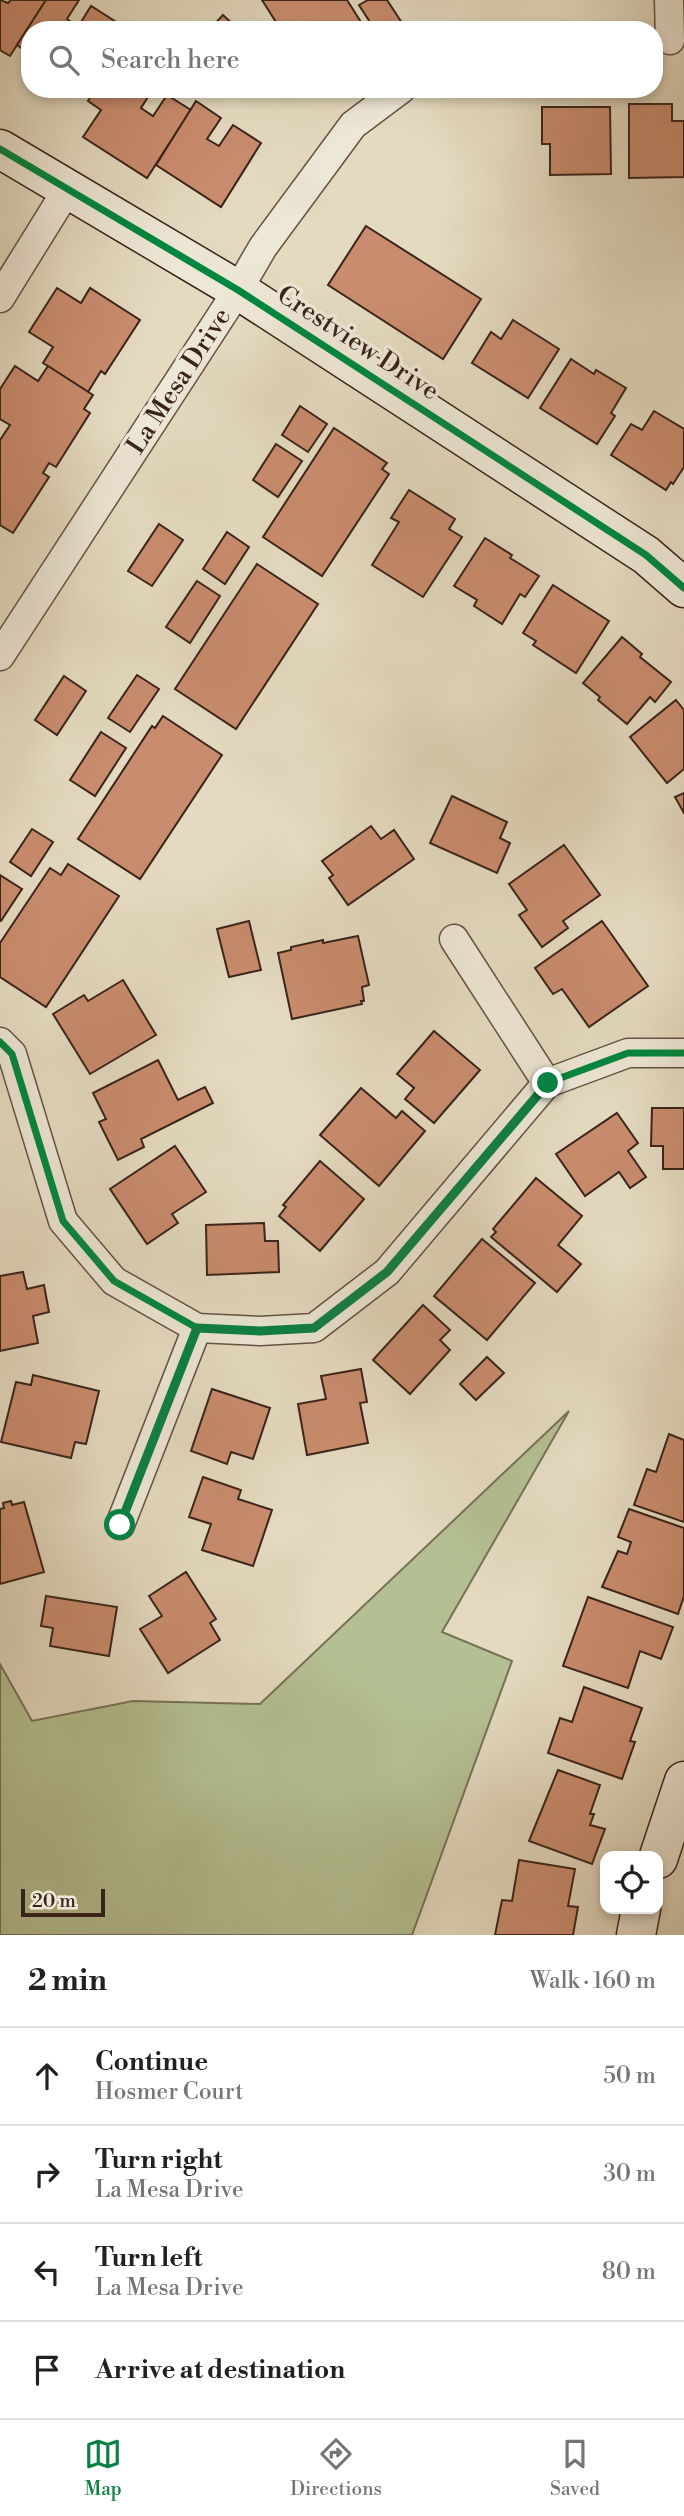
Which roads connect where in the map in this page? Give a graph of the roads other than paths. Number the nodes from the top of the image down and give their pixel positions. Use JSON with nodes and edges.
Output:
{"nodes":[{"id":1,"x":669,"y":0,"type":"edge"},
{"id":2,"x":670,"y":40,"type":"edge"},
{"id":3,"x":389,"y":98,"type":"edge"},
{"id":4,"x":0,"y":149,"type":"edge"},
{"id":5,"x":67,"y":190,"type":"junction"},
{"id":6,"x":238,"y":290,"type":"junction"},
{"id":7,"x":0,"y":298,"type":"edge"},
{"id":8,"x":684,"y":588,"type":"edge"},
{"id":9,"x":0,"y":656,"type":"edge"},
{"id":10,"x":454,"y":939,"type":"dead end"},
{"id":11,"x":0,"y":1042,"type":"edge"},
{"id":12,"x":684,"y":1053,"type":"edge"},
{"id":13,"x":548,"y":1083,"type":"junction"},
{"id":14,"x":197,"y":1328,"type":"junction"},
{"id":15,"x":120,"y":1525,"type":"dead end"},
{"id":16,"x":684,"y":1781,"type":"edge"},
{"id":17,"x":661,"y":1851,"type":"edge"},
{"id":18,"x":640,"y":1914,"type":"edge"},
{"id":19,"x":636,"y":1935,"type":"edge"}],
"edges":[{"from":1,"to":2,"type":"street"},
{"from":3,"to":6,"type":"street","name":"La Mesa Drive"},
{"from":4,"to":5,"type":"main road","name":"Crestview Drive"},
{"from":5,"to":6,"type":"main road","name":"Crestview Drive"},
{"from":5,"to":7,"type":"street"},
{"from":6,"to":8,"type":"main road","name":"Crestview Drive"},
{"from":6,"to":9,"type":"street","name":"La Mesa Drive"},
{"from":10,"to":13,"type":"street"},
{"from":11,"to":14,"type":"street"},
{"from":12,"to":13,"type":"street"},
{"from":13,"to":14,"type":"street"},
{"from":14,"to":15,"type":"street"},
{"from":16,"to":17,"type":"main road"},
{"from":18,"to":19,"type":"main road"}]}
